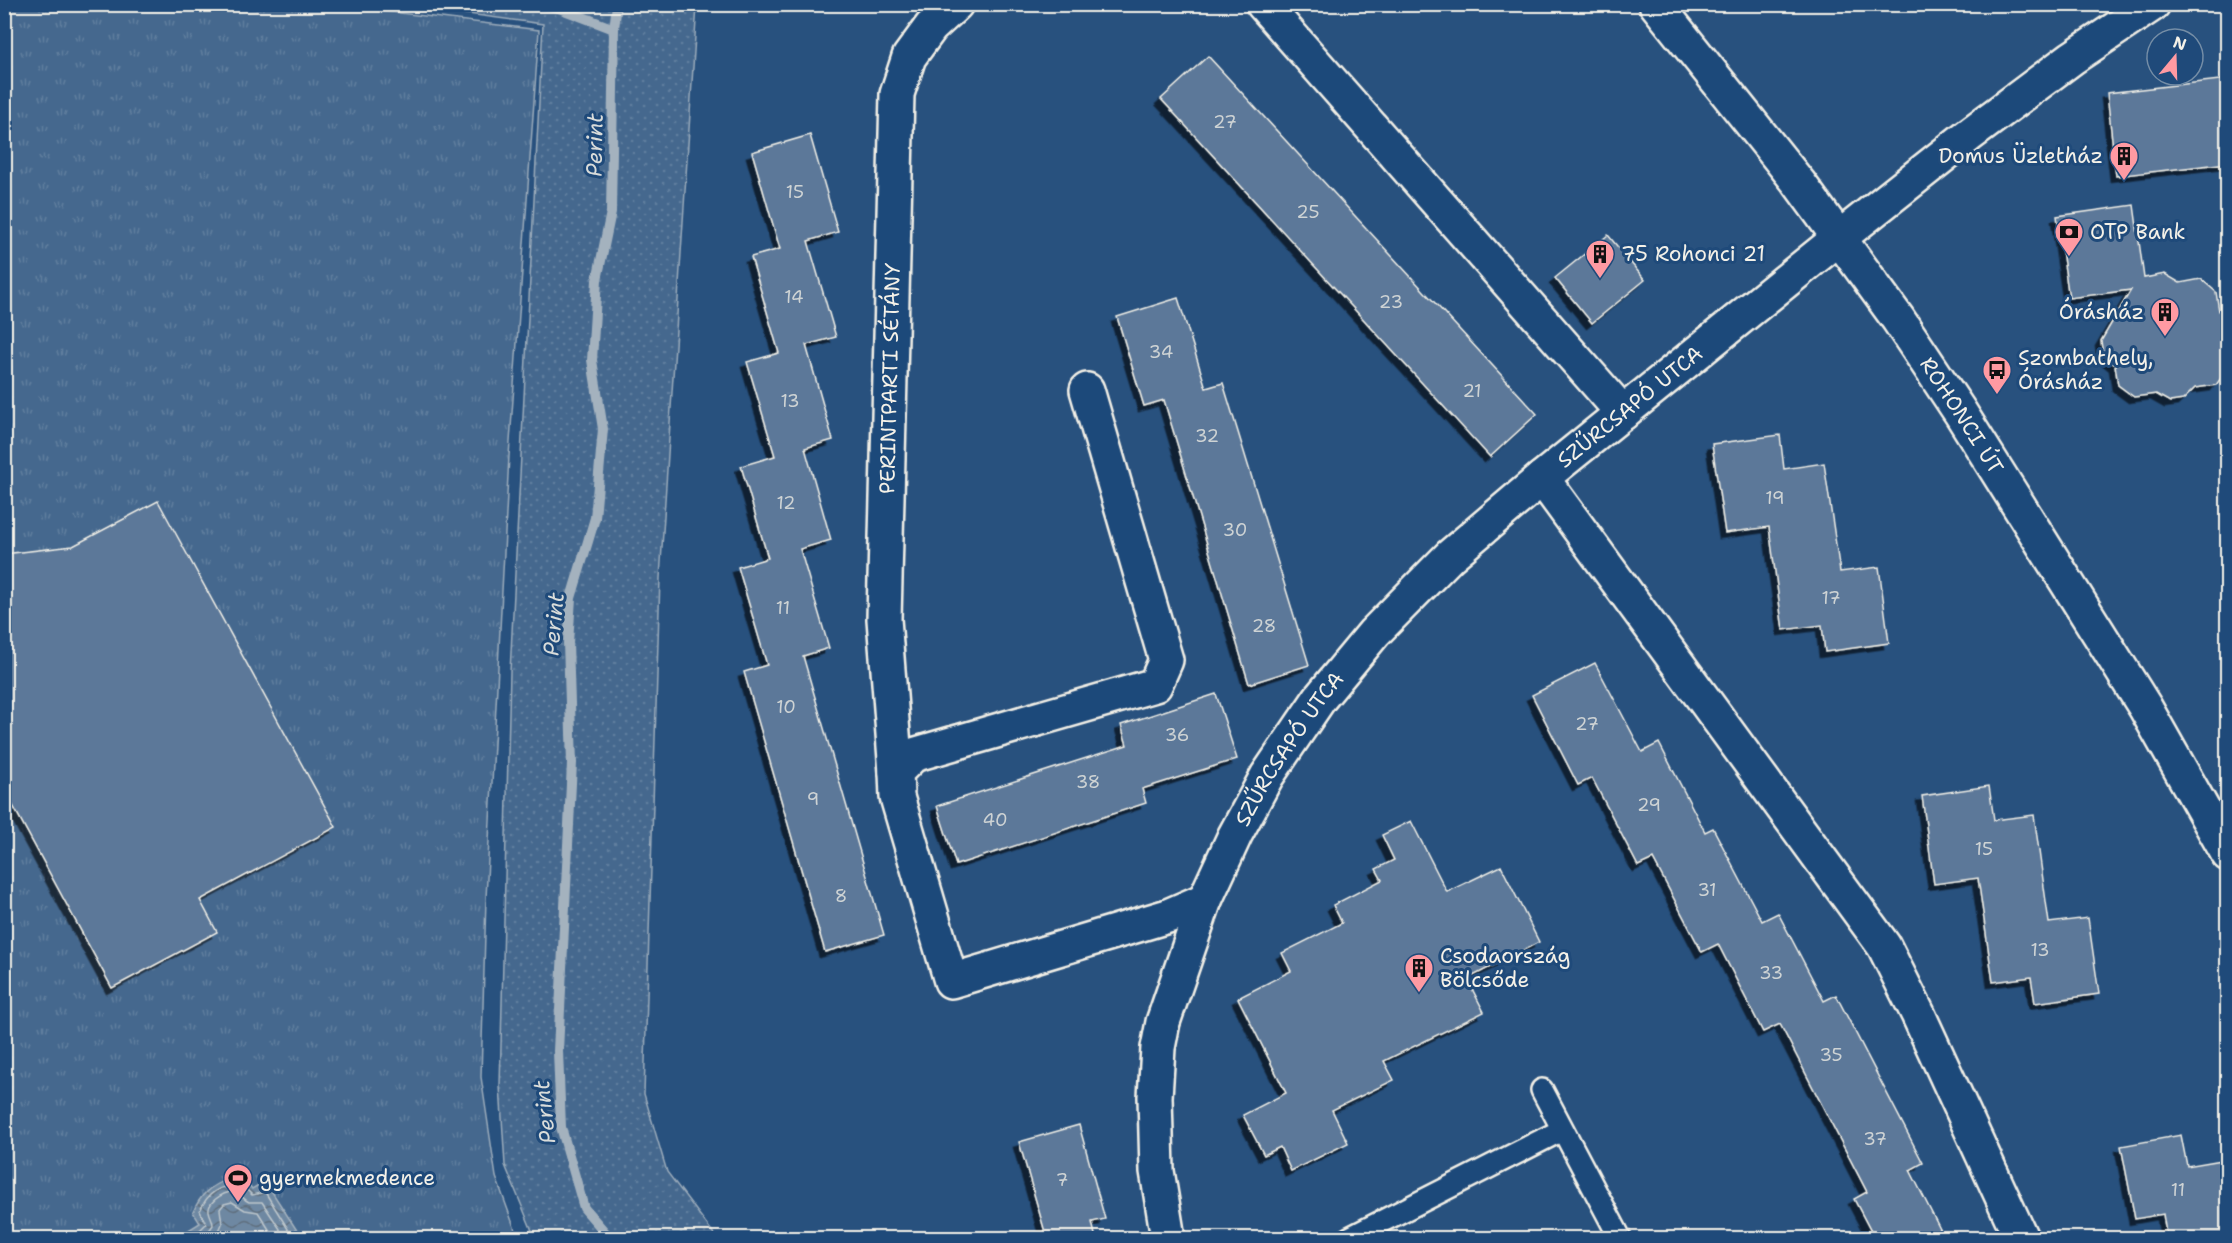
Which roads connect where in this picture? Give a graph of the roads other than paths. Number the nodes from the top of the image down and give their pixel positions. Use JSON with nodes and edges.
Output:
{"nodes":[{"id":1,"x":956,"y":4,"type":"edge"},
{"id":2,"x":1263,"y":4,"type":"edge"},
{"id":3,"x":1656,"y":4,"type":"edge"},
{"id":4,"x":2153,"y":4,"type":"edge"},
{"id":5,"x":1839,"y":238,"type":"junction"},
{"id":6,"x":1087,"y":390,"type":"dead end"},
{"id":7,"x":1623,"y":413,"type":"junction"},
{"id":8,"x":1542,"y":478,"type":"junction"},
{"id":9,"x":896,"y":772,"type":"junction"},
{"id":10,"x":2228,"y":854,"type":"edge"},
{"id":11,"x":1205,"y":900,"type":"junction"},
{"id":12,"x":1542,"y":1090,"type":"dead end"},
{"id":13,"x":1562,"y":1130,"type":"junction"},
{"id":14,"x":1168,"y":1239,"type":"edge"},
{"id":15,"x":1349,"y":1239,"type":"edge"},
{"id":16,"x":1620,"y":1239,"type":"edge"},
{"id":17,"x":2021,"y":1239,"type":"edge"}],
"edges":[{"from":1,"to":9,"type":"street","name":"PERINTPARTI SÉTÁNY"},
{"from":2,"to":7,"type":"street"},
{"from":3,"to":5,"type":"street","name":"ROHONCI ÚT"},
{"from":4,"to":5,"type":"street","name":"SZŰRCSAPÓ UTCA"},
{"from":5,"to":7,"type":"street","name":"SZŰRCSAPÓ UTCA"},
{"from":5,"to":10,"type":"street","name":"ROHONCI ÚT"},
{"from":6,"to":9,"type":"street"},
{"from":7,"to":8,"type":"street","name":"SZŰRCSAPÓ UTCA"},
{"from":8,"to":11,"type":"street","name":"SZŰRCSAPÓ UTCA"},
{"from":8,"to":17,"type":"street"},
{"from":9,"to":11,"type":"street"},
{"from":11,"to":14,"type":"street","name":"SZŰRCSAPÓ UTCA"},
{"from":12,"to":13,"type":"lane"},
{"from":13,"to":15,"type":"lane"},
{"from":13,"to":16,"type":"lane"}]}
